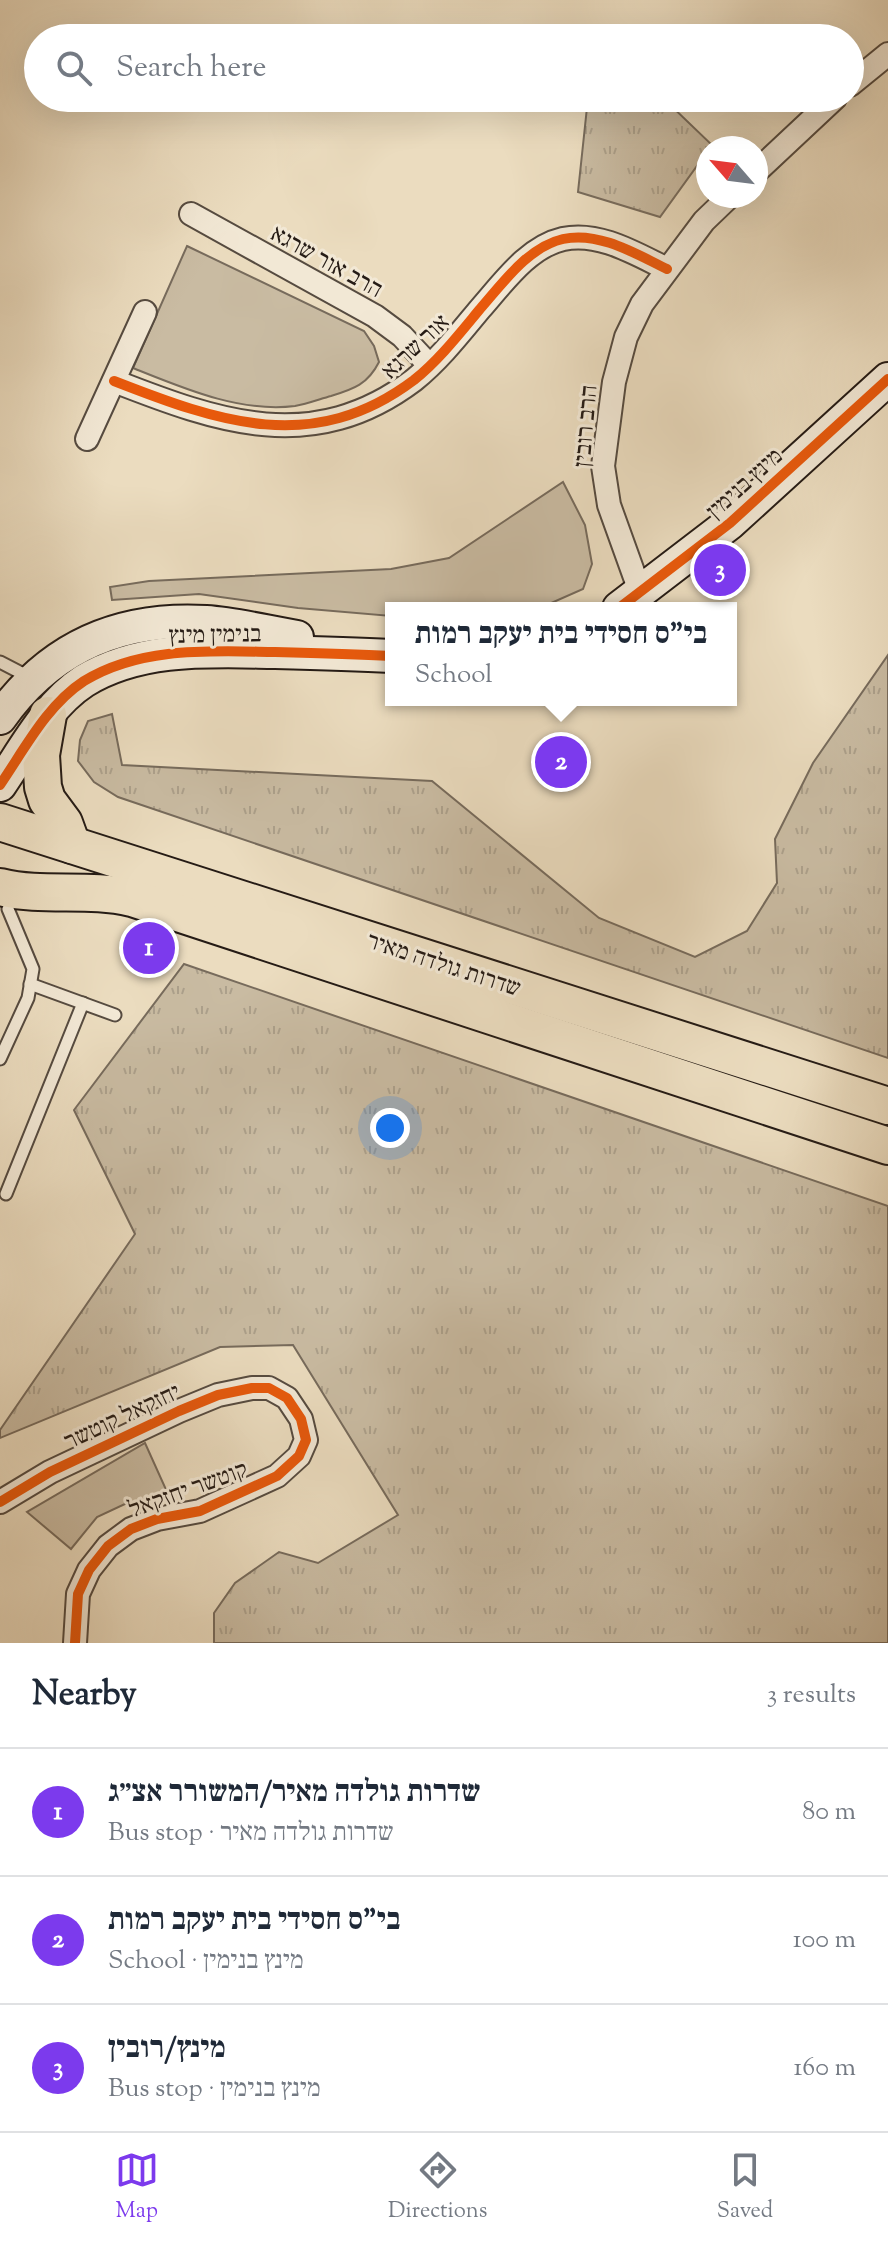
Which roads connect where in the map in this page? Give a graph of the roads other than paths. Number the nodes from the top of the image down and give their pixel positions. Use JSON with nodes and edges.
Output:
{"nodes":[{"id":1,"x":888,"y":54,"type":"edge"},
{"id":2,"x":864,"y":74,"type":"edge"},
{"id":3,"x":820,"y":112,"type":"edge"},
{"id":4,"x":768,"y":161,"type":"edge"},
{"id":5,"x":718,"y":208,"type":"edge"},
{"id":6,"x":191,"y":214,"type":"dead end"},
{"id":7,"x":667,"y":269,"type":"junction"},
{"id":8,"x":145,"y":312,"type":"dead end"},
{"id":9,"x":429,"y":365,"type":"junction"},
{"id":10,"x":888,"y":379,"type":"edge"},
{"id":11,"x":114,"y":381,"type":"junction"},
{"id":12,"x":87,"y":439,"type":"dead end"},
{"id":13,"x":630,"y":601,"type":"edge"},
{"id":14,"x":385,"y":653,"type":"edge"},
{"id":15,"x":385,"y":654,"type":"edge"},
{"id":16,"x":0,"y":662,"type":"edge"},
{"id":17,"x":33,"y":680,"type":"junction"},
{"id":18,"x":48,"y":715,"type":"junction"},
{"id":19,"x":0,"y":718,"type":"edge"},
{"id":20,"x":0,"y":785,"type":"edge"},
{"id":21,"x":0,"y":822,"type":"edge"},
{"id":22,"x":72,"y":845,"type":"junction"},
{"id":23,"x":3,"y":902,"type":"edge"},
{"id":24,"x":30,"y":984,"type":"junction"},
{"id":25,"x":83,"y":1003,"type":"junction"},
{"id":26,"x":115,"y":1015,"type":"dead end"},
{"id":27,"x":0,"y":1059,"type":"edge"},
{"id":28,"x":830,"y":1087,"type":"junction"},
{"id":29,"x":888,"y":1088,"type":"edge"},
{"id":30,"x":888,"y":1106,"type":"edge"},
{"id":31,"x":888,"y":1146,"type":"edge"},
{"id":32,"x":6,"y":1194,"type":"dead end"},
{"id":33,"x":269,"y":1388,"type":"joint"},
{"id":34,"x":0,"y":1502,"type":"edge"},
{"id":35,"x":75,"y":1643,"type":"edge"}],
"edges":[{"from":1,"to":2,"type":"street"},
{"from":3,"to":4,"type":"street"},
{"from":5,"to":7,"type":"street","name":"הרב רובין"},
{"from":6,"to":9,"type":"street","name":"הרב אור שרגא"},
{"from":7,"to":9,"type":"street","name":"אור שרגא"},
{"from":7,"to":13,"type":"street","name":"הרב רובין"},
{"from":8,"to":11,"type":"street"},
{"from":9,"to":11,"type":"street","name":"אור שרגא"},
{"from":10,"to":13,"type":"street","name":"מינץ בנימין"},
{"from":11,"to":12,"type":"street"},
{"from":14,"to":17,"type":"street","name":"בנימין מינץ"},
{"from":15,"to":18,"type":"street","name":"בנימין מינץ"},
{"from":16,"to":17,"type":"lane"},
{"from":17,"to":19,"type":"street","name":"בנימין מינץ"},
{"from":18,"to":20,"type":"street","name":"בנימין מינץ"},
{"from":18,"to":22,"type":"main road"},
{"from":21,"to":22,"type":"main road","name":"שדרות גולדה מאיר"},
{"from":22,"to":28,"type":"main road","name":"שדרות גולדה מאיר"},
{"from":23,"to":24,"type":"lane"},
{"from":23,"to":31,"type":"main road","name":"שדרות גולדה מאיר"},
{"from":24,"to":25,"type":"lane"},
{"from":24,"to":27,"type":"lane"},
{"from":25,"to":26,"type":"lane"},
{"from":25,"to":32,"type":"lane"},
{"from":28,"to":29,"type":"main road"},
{"from":28,"to":30,"type":"main road","name":"שדרות גולדה מאיר"},
{"from":33,"to":34,"type":"street","name":"יחזקאל קוטשר"},
{"from":33,"to":35,"type":"street","name":"קוטשר יחזקאל"}]}
